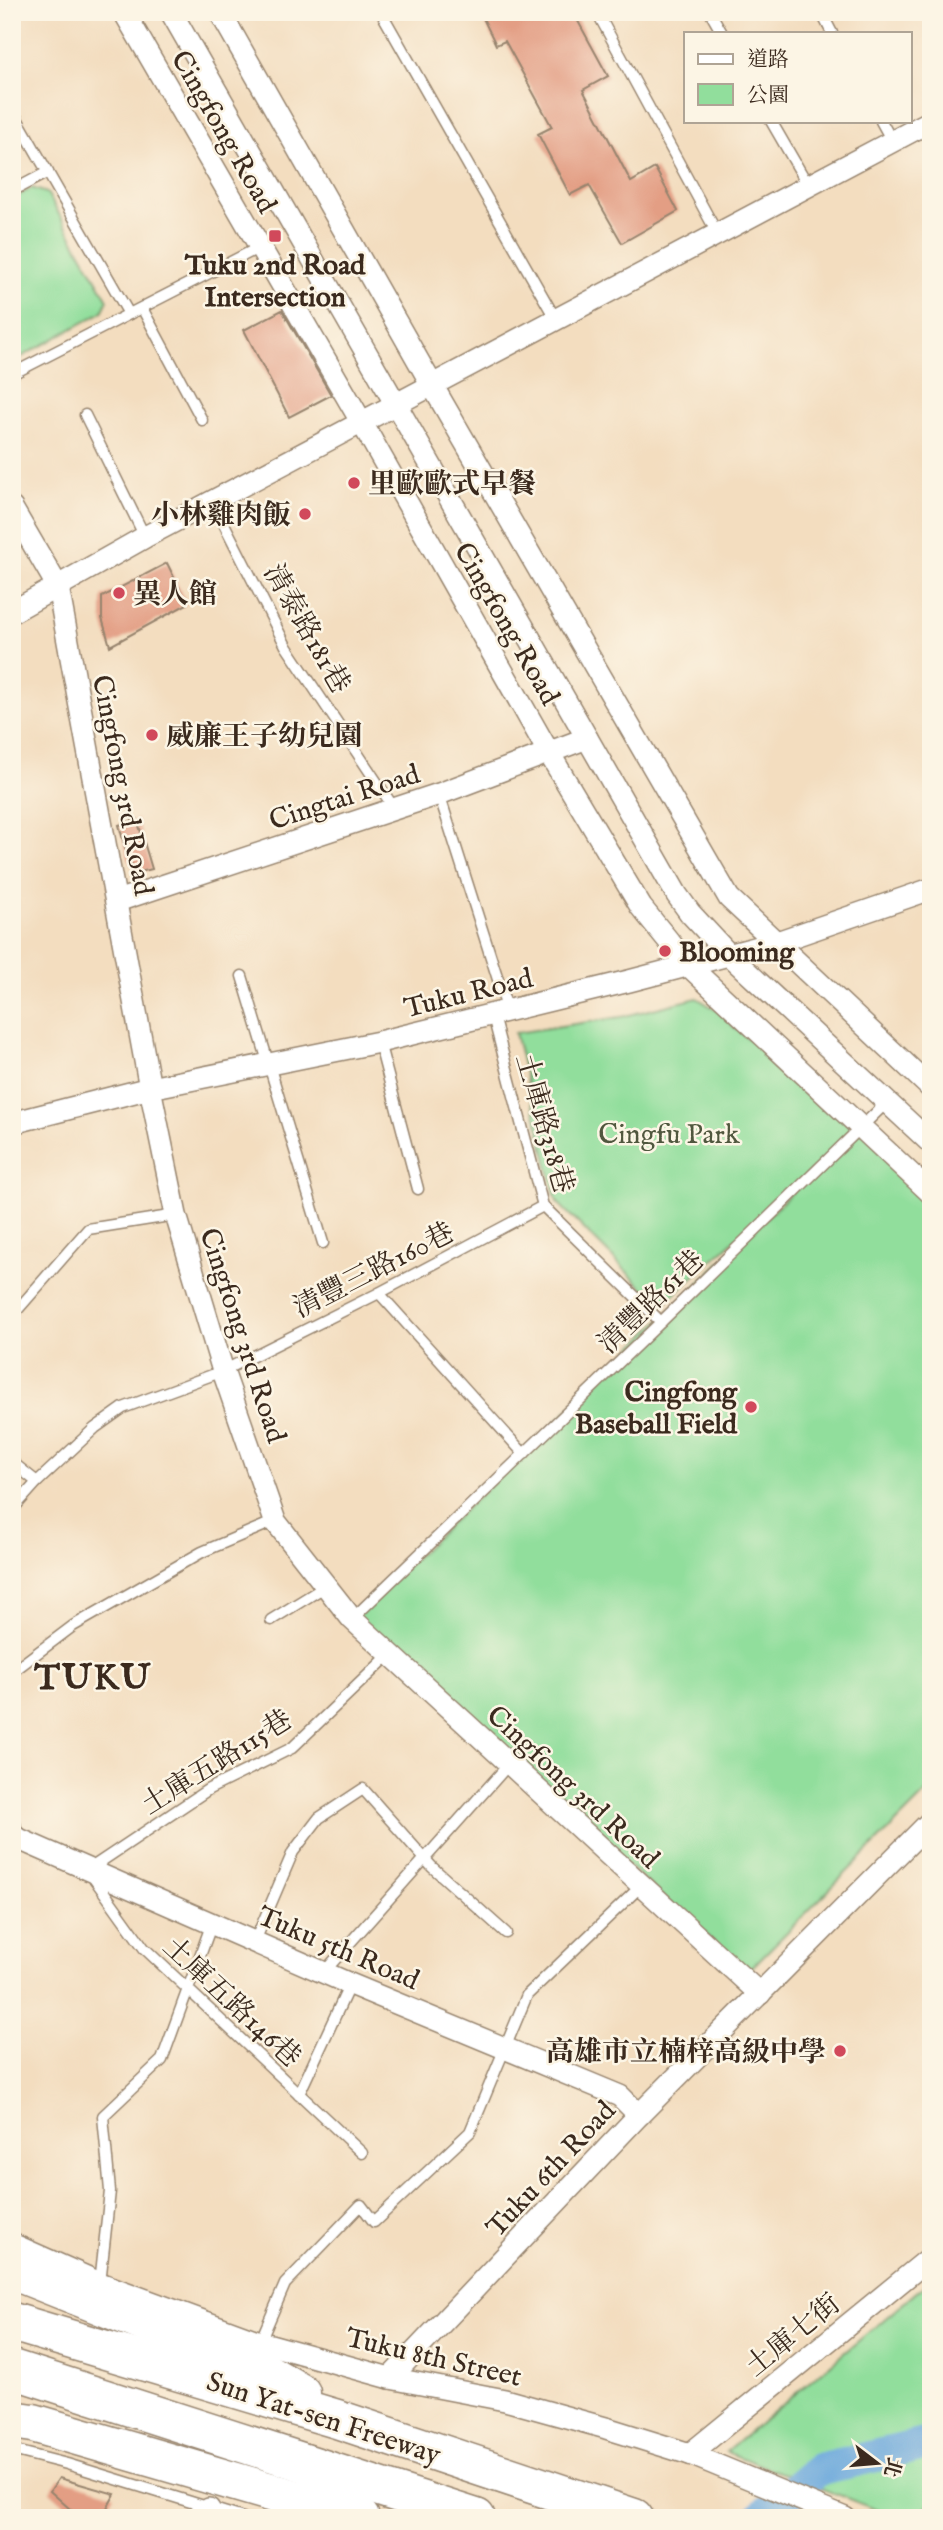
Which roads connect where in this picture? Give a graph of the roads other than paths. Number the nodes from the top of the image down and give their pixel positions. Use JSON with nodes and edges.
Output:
{"nodes":[{"id":1,"x":124,"y":12,"type":"edge"},
{"id":2,"x":171,"y":12,"type":"edge"},
{"id":3,"x":220,"y":12,"type":"edge"},
{"id":4,"x":381,"y":12,"type":"edge"},
{"id":5,"x":597,"y":12,"type":"edge"},
{"id":6,"x":710,"y":12,"type":"edge"},
{"id":7,"x":821,"y":12,"type":"edge"},
{"id":8,"x":721,"y":32,"type":"edge"},
{"id":9,"x":831,"y":32,"type":"edge"},
{"id":10,"x":12,"y":110,"type":"edge"},
{"id":11,"x":931,"y":121,"type":"edge"},
{"id":12,"x":772,"y":122,"type":"edge"},
{"id":13,"x":882,"y":122,"type":"edge"},
{"id":14,"x":892,"y":141,"type":"junction"},
{"id":15,"x":48,"y":172,"type":"junction"},
{"id":16,"x":808,"y":186,"type":"junction"},
{"id":17,"x":12,"y":191,"type":"edge"},
{"id":18,"x":717,"y":233,"type":"junction"},
{"id":19,"x":260,"y":247,"type":"junction"},
{"id":20,"x":142,"y":308,"type":"junction"},
{"id":21,"x":129,"y":314,"type":"junction"},
{"id":22,"x":555,"y":318,"type":"junction"},
{"id":23,"x":12,"y":374,"type":"edge"},
{"id":24,"x":432,"y":385,"type":"junction"},
{"id":25,"x":396,"y":404,"type":"junction"},
{"id":26,"x":85,"y":415,"type":"dead end"},
{"id":27,"x":202,"y":420,"type":"dead end"},
{"id":28,"x":362,"y":423,"type":"junction"},
{"id":29,"x":213,"y":502,"type":"junction"},
{"id":30,"x":12,"y":508,"type":"edge"},
{"id":31,"x":145,"y":537,"type":"junction"},
{"id":32,"x":58,"y":587,"type":"junction"},
{"id":33,"x":12,"y":612,"type":"edge"},
{"id":34,"x":587,"y":738,"type":"junction"},
{"id":35,"x":549,"y":753,"type":"junction"},
{"id":36,"x":439,"y":794,"type":"junction"},
{"id":37,"x":394,"y":808,"type":"junction"},
{"id":38,"x":931,"y":889,"type":"edge"},
{"id":39,"x":117,"y":901,"type":"junction"},
{"id":40,"x":774,"y":943,"type":"junction"},
{"id":41,"x":729,"y":955,"type":"junction"},
{"id":42,"x":689,"y":966,"type":"junction"},
{"id":43,"x":242,"y":976,"type":"dead end"},
{"id":44,"x":501,"y":1014,"type":"junction"},
{"id":45,"x":379,"y":1042,"type":"junction"},
{"id":46,"x":268,"y":1065,"type":"junction"},
{"id":47,"x":150,"y":1088,"type":"junction"},
{"id":48,"x":931,"y":1088,"type":"edge"},
{"id":49,"x":887,"y":1102,"type":"junction"},
{"id":50,"x":12,"y":1123,"type":"edge"},
{"id":51,"x":861,"y":1127,"type":"junction"},
{"id":52,"x":931,"y":1143,"type":"edge"},
{"id":53,"x":418,"y":1189,"type":"dead end"},
{"id":54,"x":931,"y":1193,"type":"edge"},
{"id":55,"x":542,"y":1206,"type":"junction"},
{"id":56,"x":176,"y":1215,"type":"junction"},
{"id":57,"x":323,"y":1243,"type":"dead end"},
{"id":58,"x":379,"y":1293,"type":"junction"},
{"id":59,"x":12,"y":1316,"type":"edge"},
{"id":60,"x":661,"y":1322,"type":"junction"},
{"id":61,"x":223,"y":1371,"type":"junction"},
{"id":62,"x":524,"y":1454,"type":"junction"},
{"id":63,"x":12,"y":1462,"type":"edge"},
{"id":64,"x":37,"y":1482,"type":"junction"},
{"id":65,"x":12,"y":1510,"type":"edge"},
{"id":66,"x":275,"y":1521,"type":"junction"},
{"id":67,"x":326,"y":1586,"type":"junction"},
{"id":68,"x":352,"y":1619,"type":"junction"},
{"id":69,"x":271,"y":1620,"type":"dead end"},
{"id":70,"x":390,"y":1654,"type":"junction"},
{"id":71,"x":12,"y":1672,"type":"edge"},
{"id":72,"x":509,"y":1764,"type":"junction"},
{"id":73,"x":12,"y":1813,"type":"edge"},
{"id":74,"x":931,"y":1821,"type":"edge"},
{"id":75,"x":15,"y":1842,"type":"edge"},
{"id":76,"x":424,"y":1858,"type":"junction"},
{"id":77,"x":88,"y":1870,"type":"junction"},
{"id":78,"x":641,"y":1886,"type":"junction"},
{"id":79,"x":212,"y":1923,"type":"junction"},
{"id":80,"x":506,"y":1933,"type":"dead end"},
{"id":81,"x":255,"y":1941,"type":"junction"},
{"id":82,"x":324,"y":1972,"type":"junction"},
{"id":83,"x":350,"y":1984,"type":"junction"},
{"id":84,"x":188,"y":1988,"type":"junction"},
{"id":85,"x":760,"y":1994,"type":"junction"},
{"id":86,"x":505,"y":2049,"type":"junction"},
{"id":87,"x":299,"y":2094,"type":"junction"},
{"id":88,"x":639,"y":2115,"type":"junction"},
{"id":89,"x":362,"y":2153,"type":"dead end"},
{"id":90,"x":12,"y":2244,"type":"edge"},
{"id":91,"x":931,"y":2257,"type":"edge"},
{"id":92,"x":12,"y":2270,"type":"edge"},
{"id":93,"x":100,"y":2283,"type":"junction"},
{"id":94,"x":12,"y":2322,"type":"edge"},
{"id":95,"x":260,"y":2342,"type":"junction"},
{"id":96,"x":12,"y":2369,"type":"edge"},
{"id":97,"x":390,"y":2378,"type":"junction"},
{"id":98,"x":337,"y":2419,"type":"junction"},
{"id":99,"x":17,"y":2427,"type":"edge"},
{"id":100,"x":690,"y":2454,"type":"junction"},
{"id":101,"x":208,"y":2513,"type":"edge"},
{"id":102,"x":845,"y":2517,"type":"edge"},
{"id":103,"x":243,"y":2518,"type":"edge"},
{"id":104,"x":360,"y":2518,"type":"edge"},
{"id":105,"x":476,"y":2518,"type":"edge"},
{"id":106,"x":634,"y":2518,"type":"edge"}],
"edges":[{"from":1,"to":19,"type":"street","name":"Cingfong Road"},
{"from":2,"to":25,"type":"street","name":"Cingfong Road"},
{"from":3,"to":24,"type":"street","name":"Cingfong Road"},
{"from":4,"to":22,"type":"lane"},
{"from":5,"to":18,"type":"lane"},
{"from":6,"to":8,"type":"lane"},
{"from":7,"to":9,"type":"lane"},
{"from":10,"to":15,"type":"lane"},
{"from":11,"to":14,"type":"street"},
{"from":12,"to":16,"type":"lane"},
{"from":13,"to":14,"type":"lane"},
{"from":14,"to":16,"type":"street"},
{"from":15,"to":17,"type":"lane"},
{"from":15,"to":21,"type":"lane"},
{"from":16,"to":18,"type":"street"},
{"from":18,"to":22,"type":"street"},
{"from":19,"to":20,"type":"lane"},
{"from":19,"to":28,"type":"street","name":"Cingfong Road"},
{"from":20,"to":21,"type":"lane"},
{"from":20,"to":27,"type":"lane"},
{"from":21,"to":23,"type":"lane"},
{"from":22,"to":24,"type":"street"},
{"from":24,"to":25,"type":"street"},
{"from":24,"to":40,"type":"street","name":"Cingfong Road"},
{"from":25,"to":28,"type":"street"},
{"from":25,"to":34,"type":"street","name":"Cingfong Road"},
{"from":26,"to":31,"type":"lane"},
{"from":28,"to":29,"type":"street"},
{"from":28,"to":35,"type":"street","name":"Cingfong Road"},
{"from":29,"to":31,"type":"street"},
{"from":29,"to":37,"type":"lane","name":"清泰路181巷"},
{"from":30,"to":32,"type":"street","name":"Cingfong 3rd Road"},
{"from":31,"to":32,"type":"street"},
{"from":32,"to":33,"type":"street"},
{"from":32,"to":39,"type":"street","name":"Cingfong 3rd Road"},
{"from":34,"to":35,"type":"street","name":"Cingtai Road"},
{"from":34,"to":41,"type":"street","name":"Cingfong Road"},
{"from":35,"to":36,"type":"street","name":"Cingtai Road"},
{"from":35,"to":42,"type":"street","name":"Cingfong Road"},
{"from":36,"to":37,"type":"street","name":"Cingtai Road"},
{"from":36,"to":44,"type":"lane","name":"土庫路318巷"},
{"from":37,"to":39,"type":"street","name":"Cingtai Road"},
{"from":38,"to":40,"type":"street","name":"Tuku Road"},
{"from":39,"to":47,"type":"street","name":"Cingfong 3rd Road"},
{"from":40,"to":41,"type":"street","name":"Tuku Road"},
{"from":40,"to":48,"type":"street","name":"Cingfong Road"},
{"from":41,"to":42,"type":"street","name":"Tuku Road"},
{"from":41,"to":49,"type":"street","name":"Cingfong Road"},
{"from":42,"to":44,"type":"street","name":"Tuku Road"},
{"from":42,"to":51,"type":"street","name":"Cingfong Road"},
{"from":43,"to":46,"type":"lane"},
{"from":44,"to":45,"type":"street","name":"Tuku Road"},
{"from":44,"to":55,"type":"lane","name":"土庫路318巷"},
{"from":45,"to":46,"type":"street","name":"Tuku Road"},
{"from":45,"to":53,"type":"lane"},
{"from":46,"to":47,"type":"street","name":"Tuku Road"},
{"from":46,"to":57,"type":"lane"},
{"from":47,"to":50,"type":"street","name":"Tuku Road"},
{"from":47,"to":56,"type":"street","name":"Cingfong 3rd Road"},
{"from":49,"to":51,"type":"lane","name":"清豐路61巷"},
{"from":49,"to":52,"type":"street","name":"Cingfong Road"},
{"from":51,"to":54,"type":"street","name":"Cingfong Road"},
{"from":51,"to":60,"type":"lane","name":"清豐路61巷"},
{"from":55,"to":58,"type":"lane","name":"清豐三路160巷"},
{"from":55,"to":60,"type":"lane","name":"土庫路318巷"},
{"from":56,"to":59,"type":"lane"},
{"from":56,"to":61,"type":"street","name":"Cingfong 3rd Road"},
{"from":58,"to":61,"type":"lane","name":"清豐三路160巷"},
{"from":58,"to":62,"type":"lane"},
{"from":60,"to":62,"type":"lane","name":"清豐路61巷"},
{"from":61,"to":64,"type":"lane","name":"清豐三路160巷"},
{"from":61,"to":66,"type":"street","name":"Cingfong 3rd Road"},
{"from":62,"to":68,"type":"lane","name":"清豐路61巷"},
{"from":63,"to":64,"type":"lane"},
{"from":64,"to":65,"type":"lane","name":"清豐三路160巷"},
{"from":66,"to":67,"type":"street","name":"Cingfong 3rd Road"},
{"from":66,"to":71,"type":"lane"},
{"from":67,"to":68,"type":"street","name":"Cingfong 3rd Road"},
{"from":67,"to":69,"type":"lane"},
{"from":68,"to":70,"type":"street","name":"Cingfong 3rd Road"},
{"from":70,"to":72,"type":"street","name":"Cingfong 3rd Road"},
{"from":70,"to":77,"type":"lane","name":"土庫五路115巷"},
{"from":72,"to":76,"type":"lane"},
{"from":72,"to":78,"type":"street","name":"Cingfong 3rd Road"},
{"from":73,"to":75,"type":"lane"},
{"from":74,"to":85,"type":"street","name":"Tuku 6th Road"},
{"from":75,"to":77,"type":"street","name":"Tuku 5th Road"},
{"from":76,"to":80,"type":"lane"},
{"from":76,"to":81,"type":"lane"},
{"from":76,"to":82,"type":"lane"},
{"from":77,"to":79,"type":"street","name":"Tuku 5th Road"},
{"from":77,"to":84,"type":"lane","name":"土庫五路146巷"},
{"from":78,"to":85,"type":"street","name":"Cingfong 3rd Road"},
{"from":78,"to":86,"type":"lane"},
{"from":79,"to":81,"type":"street","name":"Tuku 5th Road"},
{"from":79,"to":84,"type":"lane"},
{"from":81,"to":82,"type":"street","name":"Tuku 5th Road"},
{"from":82,"to":83,"type":"street","name":"Tuku 5th Road"},
{"from":83,"to":86,"type":"street","name":"Tuku 5th Road"},
{"from":83,"to":87,"type":"lane"},
{"from":84,"to":87,"type":"lane","name":"土庫五路146巷"},
{"from":84,"to":93,"type":"lane"},
{"from":85,"to":88,"type":"street","name":"Tuku 6th Road"},
{"from":86,"to":88,"type":"street","name":"Tuku 5th Road"},
{"from":86,"to":95,"type":"lane"},
{"from":87,"to":89,"type":"lane","name":"土庫五路146巷"},
{"from":88,"to":97,"type":"street","name":"Tuku 6th Road"},
{"from":90,"to":93,"type":"street","name":"Tuku 8th Street"},
{"from":91,"to":100,"type":"street","name":"土庫七街"},
{"from":92,"to":98,"type":"highway"},
{"from":93,"to":95,"type":"street","name":"Tuku 8th Street"},
{"from":94,"to":98,"type":"highway","name":"Sun Yat-sen Freeway"},
{"from":95,"to":97,"type":"street","name":"Tuku 8th Street"},
{"from":96,"to":105,"type":"highway","name":"Sun Yat-sen Freeway"},
{"from":97,"to":100,"type":"street","name":"Tuku 8th Street"},
{"from":98,"to":106,"type":"highway","name":"Sun Yat-sen Freeway"},
{"from":99,"to":101,"type":"lane"},
{"from":99,"to":104,"type":"highway"},
{"from":100,"to":102,"type":"street","name":"Tuku 8th Street"},
{"from":101,"to":103,"type":"lane"}]}
